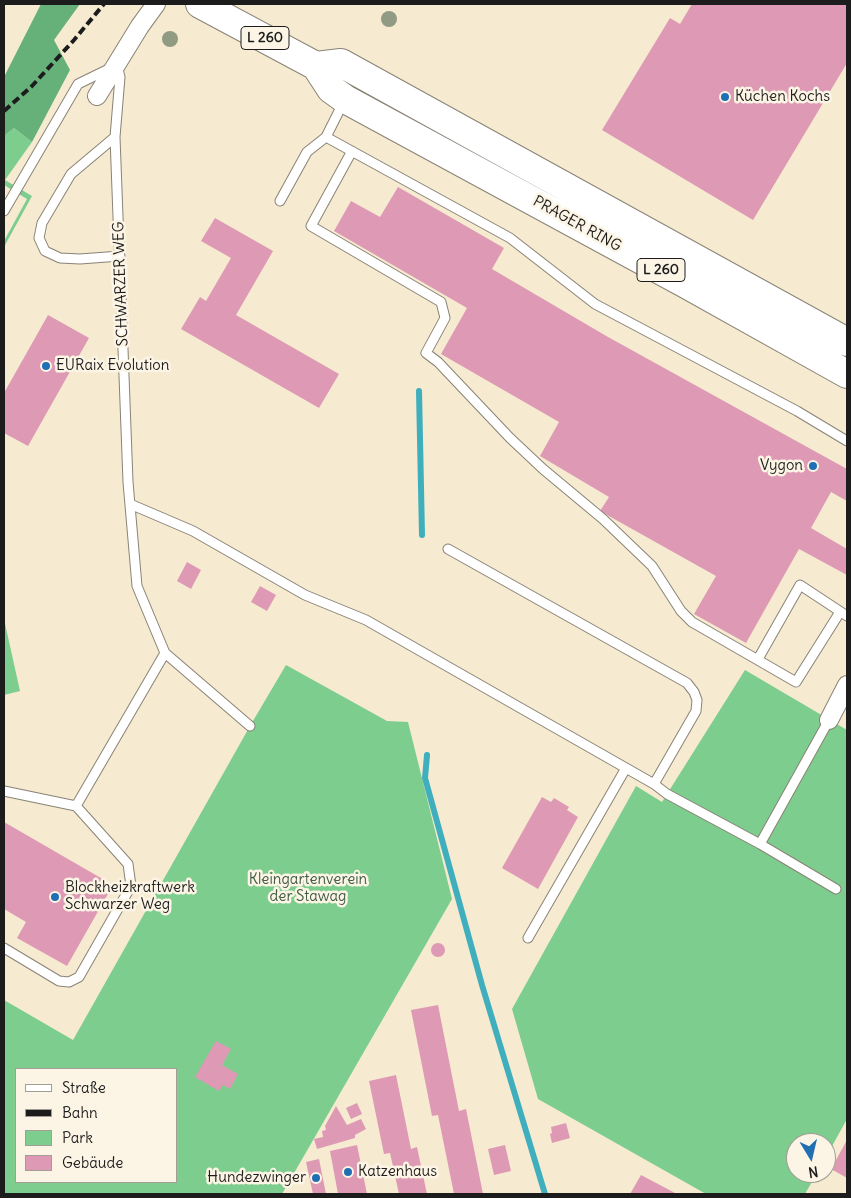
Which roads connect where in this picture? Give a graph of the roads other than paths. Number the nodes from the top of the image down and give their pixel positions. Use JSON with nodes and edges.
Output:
{"nodes":[{"id":1,"x":156,"y":4,"type":"edge"},
{"id":2,"x":200,"y":4,"type":"edge"},
{"id":3,"x":117,"y":65,"type":"junction"},
{"id":4,"x":316,"y":66,"type":"junction"},
{"id":5,"x":97,"y":96,"type":"dead end"},
{"id":6,"x":345,"y":99,"type":"junction"},
{"id":7,"x":115,"y":137,"type":"junction"},
{"id":8,"x":326,"y":137,"type":"junction"},
{"id":9,"x":352,"y":151,"type":"junction"},
{"id":10,"x":280,"y":201,"type":"dead end"},
{"id":11,"x":4,"y":211,"type":"edge"},
{"id":12,"x":120,"y":256,"type":"junction"},
{"id":13,"x":847,"y":342,"type":"edge"},
{"id":14,"x":847,"y":374,"type":"edge"},
{"id":15,"x":847,"y":441,"type":"edge"},
{"id":16,"x":130,"y":504,"type":"junction"},
{"id":17,"x":448,"y":549,"type":"dead end"},
{"id":18,"x":843,"y":614,"type":"edge"},
{"id":19,"x":165,"y":653,"type":"junction"},
{"id":20,"x":758,"y":659,"type":"junction"},
{"id":21,"x":847,"y":685,"type":"edge"},
{"id":22,"x":829,"y":720,"type":"joint"},
{"id":23,"x":250,"y":726,"type":"dead end"},
{"id":24,"x":626,"y":768,"type":"junction"},
{"id":25,"x":654,"y":784,"type":"junction"},
{"id":26,"x":4,"y":791,"type":"edge"},
{"id":27,"x":76,"y":806,"type":"junction"},
{"id":28,"x":760,"y":844,"type":"junction"},
{"id":29,"x":836,"y":889,"type":"dead end"},
{"id":30,"x":528,"y":938,"type":"dead end"},
{"id":31,"x":4,"y":948,"type":"edge"}],
"edges":[{"from":1,"to":3,"type":"street"},
{"from":2,"to":4,"type":"main road","name":"PRAGER RING","number":"L 260"},
{"from":3,"to":5,"type":"street"},
{"from":3,"to":7,"type":"lane","name":"SCHWARZER WEG"},
{"from":3,"to":11,"type":"lane"},
{"from":4,"to":6,"type":"main road","name":"PRAGER RING","number":"L 260"},
{"from":4,"to":13,"type":"main road","name":"PRAGER RING","number":"L 260"},
{"from":6,"to":8,"type":"lane"},
{"from":6,"to":14,"type":"main road","name":"PRAGER RING","number":"L 260"},
{"from":7,"to":12,"type":"lane","name":"SCHWARZER WEG"},
{"from":7,"to":12,"type":"lane"},
{"from":8,"to":9,"type":"lane"},
{"from":8,"to":10,"type":"lane"},
{"from":9,"to":15,"type":"lane"},
{"from":9,"to":20,"type":"lane"},
{"from":12,"to":16,"type":"lane","name":"SCHWARZER WEG"},
{"from":16,"to":19,"type":"lane","name":"SCHWARZER WEG"},
{"from":16,"to":24,"type":"lane"},
{"from":17,"to":25,"type":"lane"},
{"from":18,"to":20,"type":"lane"},
{"from":18,"to":20,"type":"lane"},
{"from":19,"to":23,"type":"lane","name":"SCHWARZER WEG"},
{"from":19,"to":27,"type":"lane"},
{"from":21,"to":22,"type":"street"},
{"from":22,"to":28,"type":"lane"},
{"from":24,"to":25,"type":"lane"},
{"from":24,"to":30,"type":"lane"},
{"from":25,"to":28,"type":"lane"},
{"from":26,"to":27,"type":"lane"},
{"from":27,"to":31,"type":"lane"},
{"from":28,"to":29,"type":"lane"}]}
